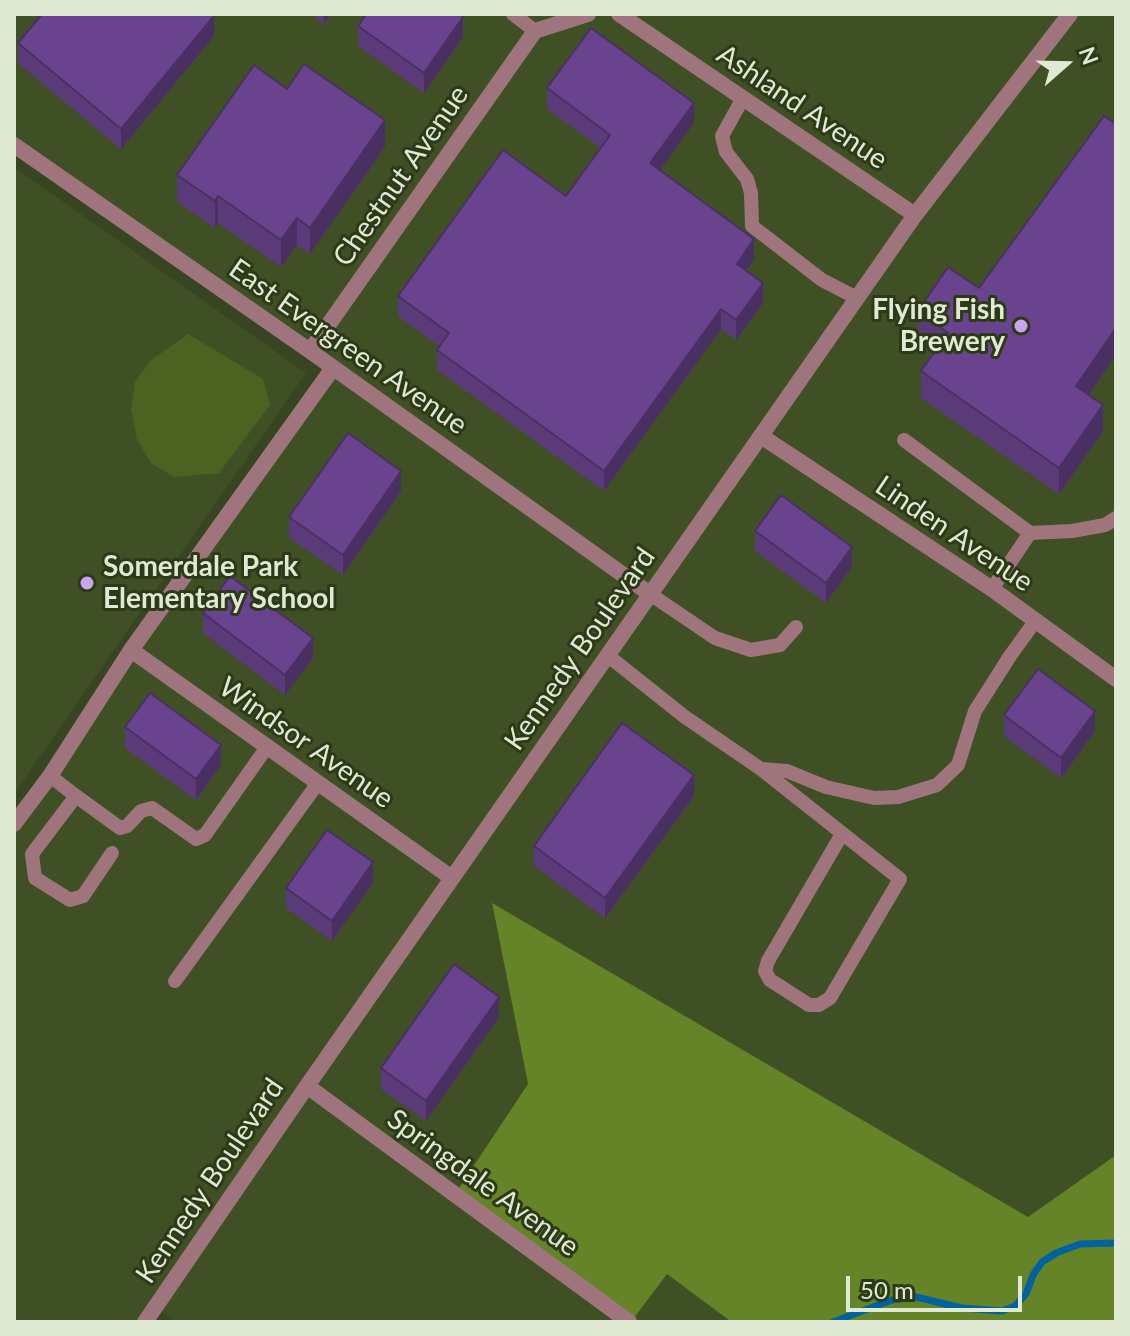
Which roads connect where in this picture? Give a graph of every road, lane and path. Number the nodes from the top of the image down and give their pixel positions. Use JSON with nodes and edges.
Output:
{"nodes":[{"id":1,"x":513,"y":14,"type":"edge"},
{"id":2,"x":588,"y":14,"type":"edge"},
{"id":3,"x":619,"y":14,"type":"edge"},
{"id":4,"x":1070,"y":14,"type":"edge"},
{"id":5,"x":535,"y":31,"type":"junction"},
{"id":6,"x":743,"y":98,"type":"junction"},
{"id":7,"x":14,"y":145,"type":"edge"},
{"id":8,"x":915,"y":215,"type":"junction"},
{"id":9,"x":857,"y":298,"type":"junction"},
{"id":10,"x":310,"y":351,"type":"junction"},
{"id":11,"x":333,"y":368,"type":"junction"},
{"id":12,"x":761,"y":436,"type":"junction"},
{"id":13,"x":904,"y":440,"type":"dead end"},
{"id":14,"x":1116,"y":518,"type":"edge"},
{"id":15,"x":1030,"y":533,"type":"junction"},
{"id":16,"x":992,"y":589,"type":"junction"},
{"id":17,"x":650,"y":594,"type":"junction"},
{"id":18,"x":1036,"y":620,"type":"junction"},
{"id":19,"x":796,"y":627,"type":"dead end"},
{"id":20,"x":131,"y":650,"type":"junction"},
{"id":21,"x":607,"y":655,"type":"junction"},
{"id":22,"x":1116,"y":679,"type":"edge"},
{"id":23,"x":267,"y":747,"type":"junction"},
{"id":24,"x":761,"y":769,"type":"junction"},
{"id":25,"x":50,"y":776,"type":"junction"},
{"id":26,"x":318,"y":783,"type":"junction"},
{"id":27,"x":76,"y":796,"type":"junction"},
{"id":28,"x":14,"y":824,"type":"edge"},
{"id":29,"x":842,"y":834,"type":"junction"},
{"id":30,"x":112,"y":853,"type":"dead end"},
{"id":31,"x":452,"y":878,"type":"junction"},
{"id":32,"x":175,"y":981,"type":"dead end"},
{"id":33,"x":307,"y":1086,"type":"junction"},
{"id":34,"x":145,"y":1322,"type":"edge"},
{"id":35,"x":629,"y":1322,"type":"edge"}],
"edges":[{"from":1,"to":5,"type":"lane"},
{"from":2,"to":5,"type":"street"},
{"from":3,"to":6,"type":"street","name":"Ashland Avenue"},
{"from":4,"to":8,"type":"street","name":"Kennedy Boulevard"},
{"from":5,"to":10,"type":"street","name":"Chestnut Avenue"},
{"from":6,"to":8,"type":"street","name":"Ashland Avenue"},
{"from":6,"to":9,"type":"lane"},
{"from":7,"to":10,"type":"street","name":"East Evergreen Avenue"},
{"from":8,"to":9,"type":"street","name":"Kennedy Boulevard"},
{"from":9,"to":12,"type":"street","name":"Kennedy Boulevard"},
{"from":10,"to":11,"type":"street","name":"East Evergreen Avenue"},
{"from":11,"to":17,"type":"street","name":"East Evergreen Avenue"},
{"from":11,"to":20,"type":"street"},
{"from":12,"to":16,"type":"street","name":"Linden Avenue"},
{"from":12,"to":17,"type":"street","name":"Kennedy Boulevard"},
{"from":13,"to":15,"type":"lane"},
{"from":14,"to":15,"type":"lane"},
{"from":15,"to":16,"type":"lane"},
{"from":16,"to":18,"type":"street","name":"Linden Avenue"},
{"from":17,"to":19,"type":"lane"},
{"from":17,"to":21,"type":"street","name":"Kennedy Boulevard"},
{"from":18,"to":22,"type":"street","name":"Linden Avenue"},
{"from":18,"to":24,"type":"lane"},
{"from":20,"to":23,"type":"street","name":"Windsor Avenue"},
{"from":20,"to":25,"type":"street"},
{"from":21,"to":24,"type":"lane"},
{"from":21,"to":31,"type":"street","name":"Kennedy Boulevard"},
{"from":23,"to":26,"type":"street","name":"Windsor Avenue"},
{"from":23,"to":27,"type":"lane"},
{"from":24,"to":29,"type":"lane"},
{"from":25,"to":27,"type":"lane"},
{"from":25,"to":28,"type":"street"},
{"from":26,"to":31,"type":"street","name":"Windsor Avenue"},
{"from":26,"to":32,"type":"lane"},
{"from":27,"to":30,"type":"lane"},
{"from":29,"to":29,"type":"lane"},
{"from":31,"to":33,"type":"street","name":"Kennedy Boulevard"},
{"from":33,"to":34,"type":"street","name":"Kennedy Boulevard"},
{"from":33,"to":35,"type":"street","name":"Springdale Avenue"}]}
